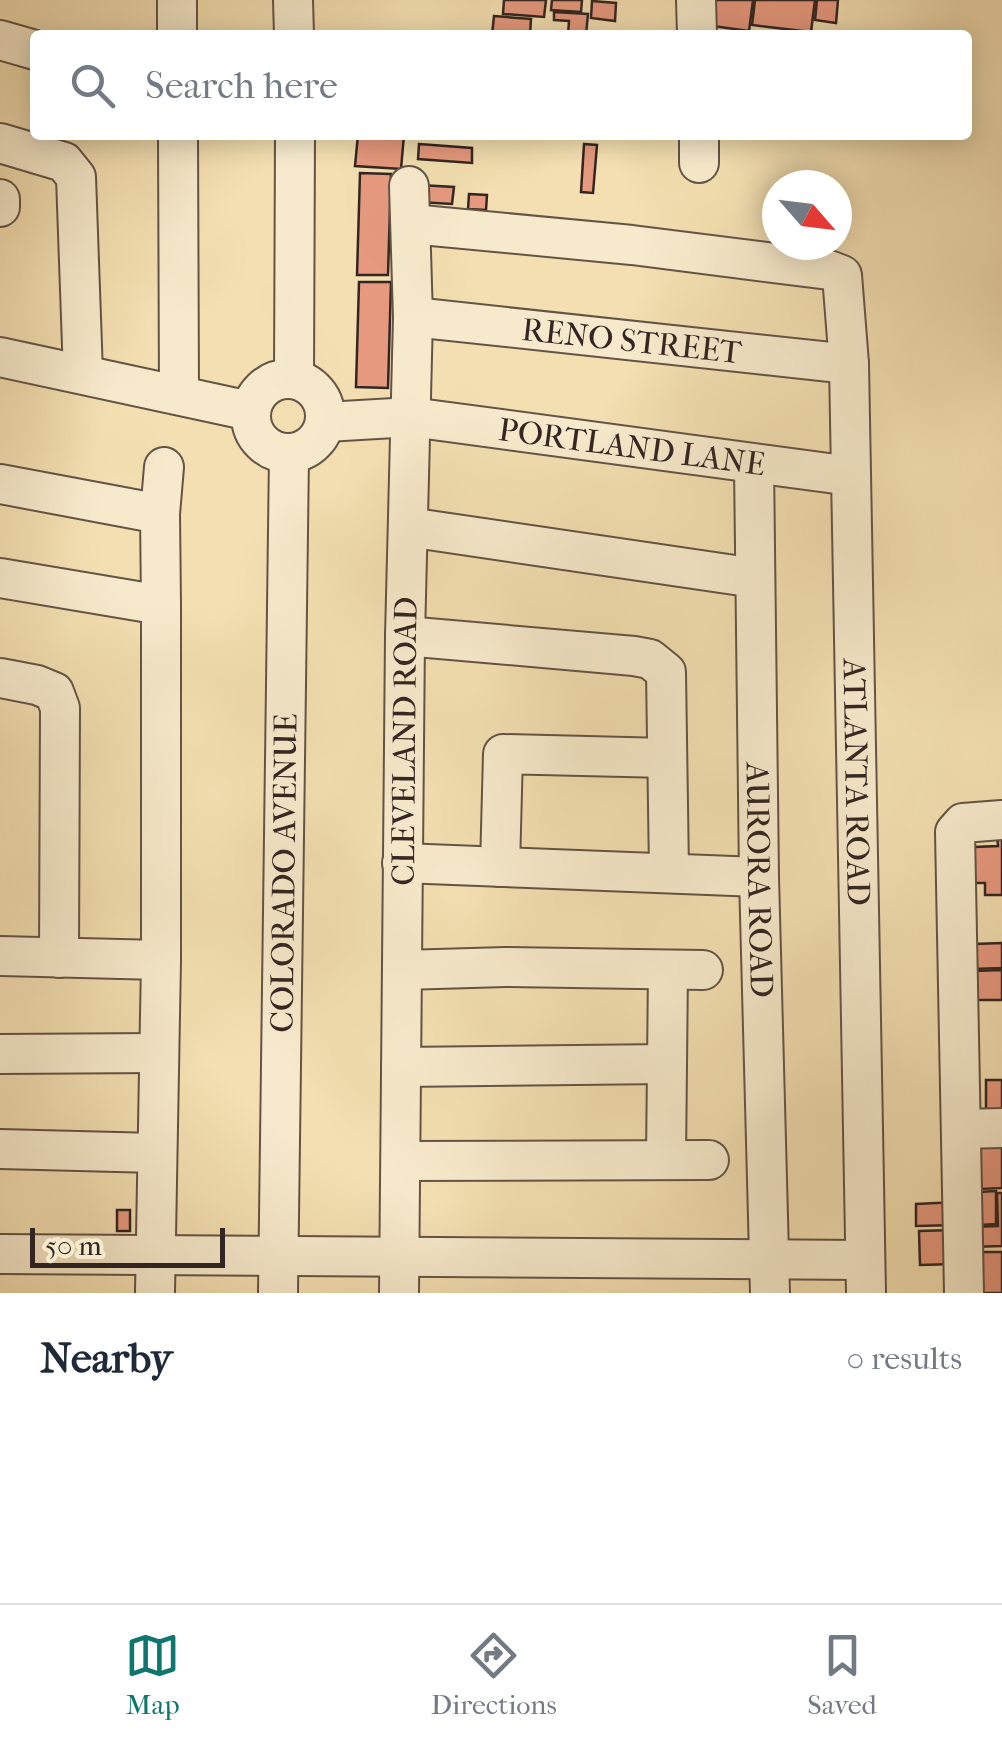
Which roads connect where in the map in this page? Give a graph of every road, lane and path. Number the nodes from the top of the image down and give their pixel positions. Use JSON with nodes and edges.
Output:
{"nodes":[{"id":1,"x":177,"y":0,"type":"edge"},
{"id":2,"x":293,"y":0,"type":"edge"},
{"id":3,"x":696,"y":0,"type":"edge"},
{"id":4,"x":177,"y":30,"type":"edge"},
{"id":5,"x":294,"y":30,"type":"edge"},
{"id":6,"x":698,"y":30,"type":"edge"},
{"id":7,"x":0,"y":40,"type":"edge"},
{"id":8,"x":30,"y":49,"type":"edge"},
{"id":9,"x":178,"y":140,"type":"edge"},
{"id":10,"x":295,"y":140,"type":"edge"},
{"id":11,"x":0,"y":142,"type":"edge"},
{"id":12,"x":409,"y":186,"type":"dead end"},
{"id":13,"x":0,"y":199,"type":"edge"},
{"id":14,"x":0,"y":206,"type":"edge"},
{"id":15,"x":411,"y":224,"type":"junction"},
{"id":16,"x":413,"y":317,"type":"junction"},
{"id":17,"x":0,"y":357,"type":"edge"},
{"id":18,"x":850,"y":364,"type":"junction"},
{"id":19,"x":82,"y":374,"type":"junction"},
{"id":20,"x":294,"y":378,"type":"junction"},
{"id":21,"x":179,"y":393,"type":"junction"},
{"id":22,"x":250,"y":411,"type":"junction"},
{"id":23,"x":411,"y":417,"type":"junction"},
{"id":24,"x":326,"y":422,"type":"junction"},
{"id":25,"x":290,"y":455,"type":"junction"},
{"id":26,"x":754,"y":465,"type":"junction"},
{"id":27,"x":164,"y":467,"type":"dead end"},
{"id":28,"x":851,"y":476,"type":"junction"},
{"id":29,"x":0,"y":484,"type":"edge"},
{"id":30,"x":160,"y":514,"type":"junction"},
{"id":31,"x":408,"y":527,"type":"junction"},
{"id":32,"x":0,"y":578,"type":"edge"},
{"id":33,"x":755,"y":578,"type":"junction"},
{"id":34,"x":160,"y":606,"type":"junction"},
{"id":35,"x":405,"y":636,"type":"junction"},
{"id":36,"x":0,"y":678,"type":"edge"},
{"id":37,"x":668,"y":758,"type":"junction"},
{"id":38,"x":1002,"y":820,"type":"edge"},
{"id":39,"x":402,"y":863,"type":"junction"},
{"id":40,"x":500,"y":867,"type":"junction"},
{"id":41,"x":669,"y":872,"type":"junction"},
{"id":42,"x":759,"y":877,"type":"junction"},
{"id":43,"x":0,"y":956,"type":"edge"},
{"id":44,"x":59,"y":958,"type":"junction"},
{"id":45,"x":161,"y":960,"type":"junction"},
{"id":46,"x":402,"y":970,"type":"junction"},
{"id":47,"x":158,"y":1053,"type":"junction"},
{"id":48,"x":0,"y":1054,"type":"edge"},
{"id":49,"x":667,"y":1064,"type":"junction"},
{"id":50,"x":401,"y":1066,"type":"junction"},
{"id":51,"x":1002,"y":1128,"type":"edge"},
{"id":52,"x":962,"y":1129,"type":"junction"},
{"id":53,"x":0,"y":1149,"type":"edge"},
{"id":54,"x":156,"y":1153,"type":"junction"},
{"id":55,"x":666,"y":1159,"type":"junction"},
{"id":56,"x":401,"y":1160,"type":"junction"},
{"id":57,"x":708,"y":1160,"type":"dead end"},
{"id":58,"x":0,"y":1254,"type":"edge"},
{"id":59,"x":155,"y":1275,"type":"edge"},
{"id":60,"x":278,"y":1275,"type":"edge"},
{"id":61,"x":399,"y":1275,"type":"edge"},
{"id":62,"x":770,"y":1276,"type":"edge"},
{"id":63,"x":865,"y":1277,"type":"edge"},
{"id":64,"x":964,"y":1293,"type":"edge"}],
"edges":[{"from":1,"to":4,"type":"street"},
{"from":2,"to":5,"type":"street"},
{"from":3,"to":6,"type":"street"},
{"from":7,"to":8,"type":"street"},
{"from":9,"to":21,"type":"street"},
{"from":10,"to":20,"type":"street"},
{"from":11,"to":19,"type":"street"},
{"from":12,"to":15,"type":"street","name":"CLEVELAND ROAD"},
{"from":13,"to":14,"type":"street"},
{"from":15,"to":16,"type":"street","name":"CLEVELAND ROAD"},
{"from":15,"to":18,"type":"street","name":"ATLANTA ROAD"},
{"from":16,"to":18,"type":"street","name":"RENO STREET"},
{"from":16,"to":23,"type":"street","name":"CLEVELAND ROAD"},
{"from":17,"to":19,"type":"street"},
{"from":18,"to":28,"type":"street","name":"ATLANTA ROAD"},
{"from":19,"to":21,"type":"street"},
{"from":20,"to":22,"type":"street"},
{"from":20,"to":24,"type":"street"},
{"from":21,"to":22,"type":"street"},
{"from":22,"to":25,"type":"street"},
{"from":23,"to":24,"type":"street","name":"PORTLAND LANE"},
{"from":23,"to":26,"type":"street","name":"PORTLAND LANE"},
{"from":23,"to":31,"type":"street","name":"CLEVELAND ROAD"},
{"from":24,"to":25,"type":"street"},
{"from":25,"to":60,"type":"street","name":"COLORADO AVENUE"},
{"from":26,"to":28,"type":"street","name":"PORTLAND LANE"},
{"from":26,"to":33,"type":"street","name":"AURORA ROAD"},
{"from":27,"to":30,"type":"street"},
{"from":28,"to":63,"type":"street","name":"ATLANTA ROAD"},
{"from":29,"to":30,"type":"street"},
{"from":30,"to":34,"type":"street"},
{"from":31,"to":33,"type":"street"},
{"from":31,"to":35,"type":"street","name":"CLEVELAND ROAD"},
{"from":32,"to":34,"type":"street"},
{"from":33,"to":42,"type":"street","name":"AURORA ROAD"},
{"from":34,"to":45,"type":"street"},
{"from":35,"to":37,"type":"street"},
{"from":35,"to":39,"type":"street","name":"CLEVELAND ROAD"},
{"from":36,"to":44,"type":"street"},
{"from":37,"to":40,"type":"street"},
{"from":37,"to":41,"type":"street"},
{"from":38,"to":52,"type":"street"},
{"from":39,"to":40,"type":"street"},
{"from":39,"to":46,"type":"street","name":"CLEVELAND ROAD"},
{"from":40,"to":41,"type":"street"},
{"from":41,"to":42,"type":"street"},
{"from":42,"to":62,"type":"street","name":"AURORA ROAD"},
{"from":43,"to":44,"type":"street"},
{"from":44,"to":45,"type":"street"},
{"from":45,"to":47,"type":"street"},
{"from":46,"to":49,"type":"street"},
{"from":46,"to":50,"type":"street","name":"CLEVELAND ROAD"},
{"from":47,"to":48,"type":"street"},
{"from":47,"to":54,"type":"street"},
{"from":49,"to":50,"type":"street"},
{"from":49,"to":55,"type":"street"},
{"from":50,"to":56,"type":"street","name":"CLEVELAND ROAD"},
{"from":51,"to":52,"type":"street"},
{"from":52,"to":64,"type":"street"},
{"from":53,"to":54,"type":"street"},
{"from":54,"to":59,"type":"street"},
{"from":55,"to":56,"type":"street"},
{"from":55,"to":57,"type":"street"},
{"from":56,"to":61,"type":"street","name":"CLEVELAND ROAD"},
{"from":58,"to":59,"type":"street"},
{"from":59,"to":60,"type":"street"},
{"from":60,"to":61,"type":"street"},
{"from":61,"to":62,"type":"street"},
{"from":62,"to":63,"type":"street"}]}
